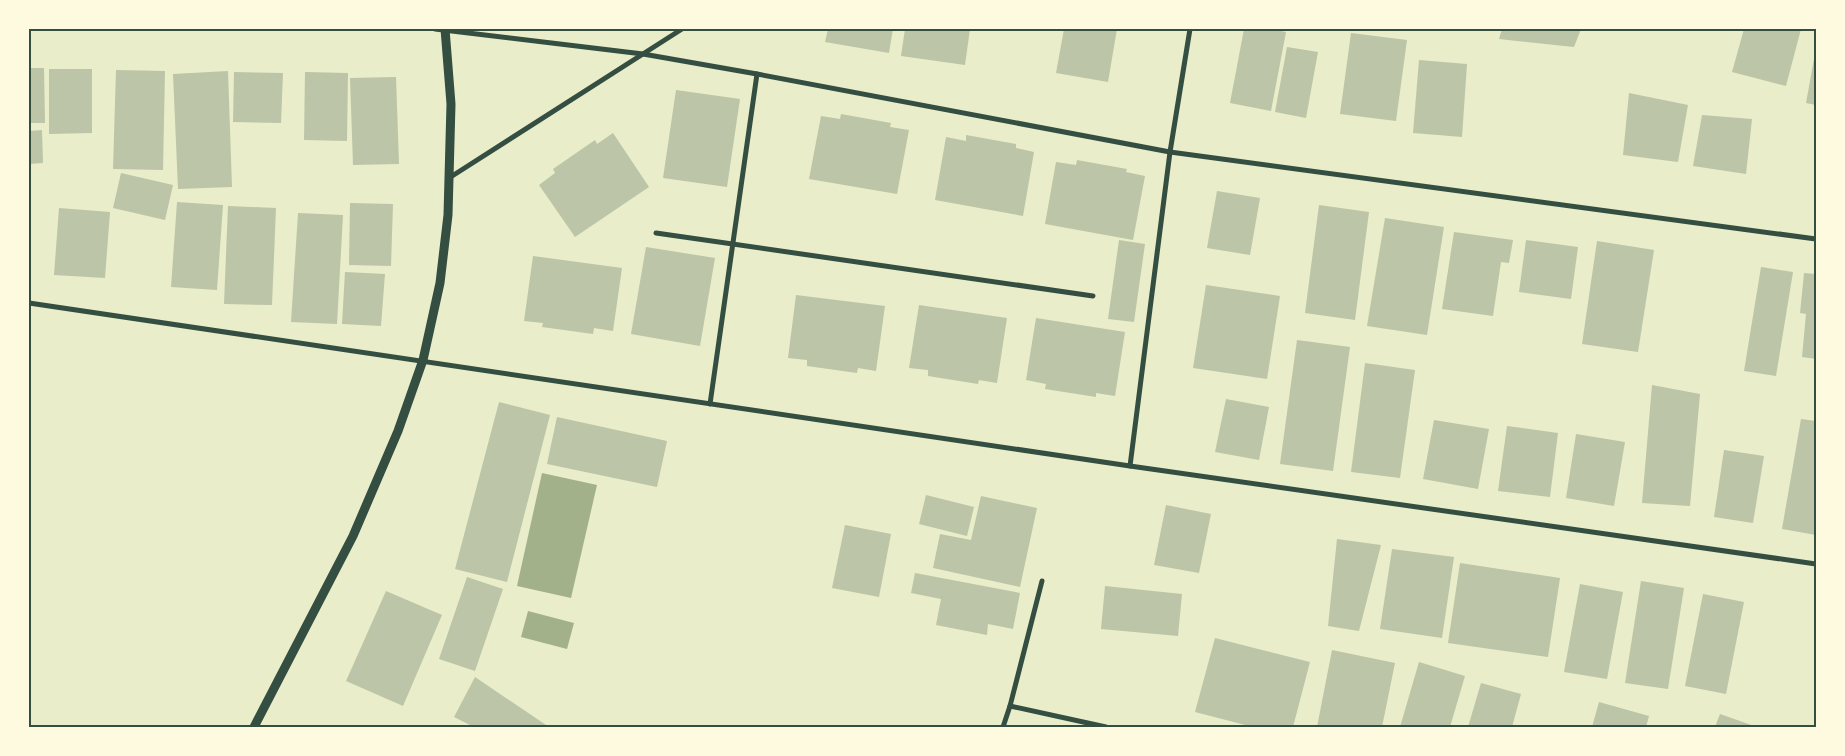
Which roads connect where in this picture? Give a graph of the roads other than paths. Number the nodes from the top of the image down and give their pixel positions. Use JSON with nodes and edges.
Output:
{"nodes":[{"id":1,"x":435,"y":29,"type":"edge"},
{"id":2,"x":445,"y":29,"type":"edge"},
{"id":3,"x":682,"y":29,"type":"edge"},
{"id":4,"x":1190,"y":29,"type":"edge"},
{"id":5,"x":643,"y":54,"type":"junction"},
{"id":6,"x":758,"y":74,"type":"junction"},
{"id":7,"x":1170,"y":152,"type":"junction"},
{"id":8,"x":449,"y":178,"type":"junction"},
{"id":9,"x":656,"y":233,"type":"dead end"},
{"id":10,"x":1816,"y":239,"type":"edge"},
{"id":11,"x":732,"y":245,"type":"junction"},
{"id":12,"x":1093,"y":296,"type":"dead end"},
{"id":13,"x":29,"y":303,"type":"edge"},
{"id":14,"x":422,"y":360,"type":"junction"},
{"id":15,"x":710,"y":404,"type":"junction"},
{"id":16,"x":1130,"y":466,"type":"junction"},
{"id":17,"x":1816,"y":564,"type":"edge"},
{"id":18,"x":1042,"y":581,"type":"dead end"},
{"id":19,"x":1010,"y":706,"type":"junction"},
{"id":20,"x":254,"y":727,"type":"edge"},
{"id":21,"x":1003,"y":727,"type":"edge"},
{"id":22,"x":1106,"y":727,"type":"edge"}],
"edges":[{"from":1,"to":2,"type":"street"},
{"from":2,"to":5,"type":"street"},
{"from":2,"to":8,"type":"street"},
{"from":3,"to":5,"type":"street"},
{"from":4,"to":7,"type":"street"},
{"from":5,"to":6,"type":"street"},
{"from":5,"to":8,"type":"street"},
{"from":6,"to":7,"type":"street"},
{"from":6,"to":11,"type":"street"},
{"from":7,"to":10,"type":"street"},
{"from":7,"to":16,"type":"street"},
{"from":8,"to":14,"type":"street"},
{"from":9,"to":11,"type":"street"},
{"from":11,"to":12,"type":"street"},
{"from":11,"to":15,"type":"street"},
{"from":13,"to":14,"type":"street"},
{"from":14,"to":15,"type":"street"},
{"from":14,"to":20,"type":"street"},
{"from":15,"to":16,"type":"street"},
{"from":16,"to":17,"type":"street"},
{"from":18,"to":19,"type":"street"},
{"from":19,"to":21,"type":"street"},
{"from":19,"to":22,"type":"street"}]}
